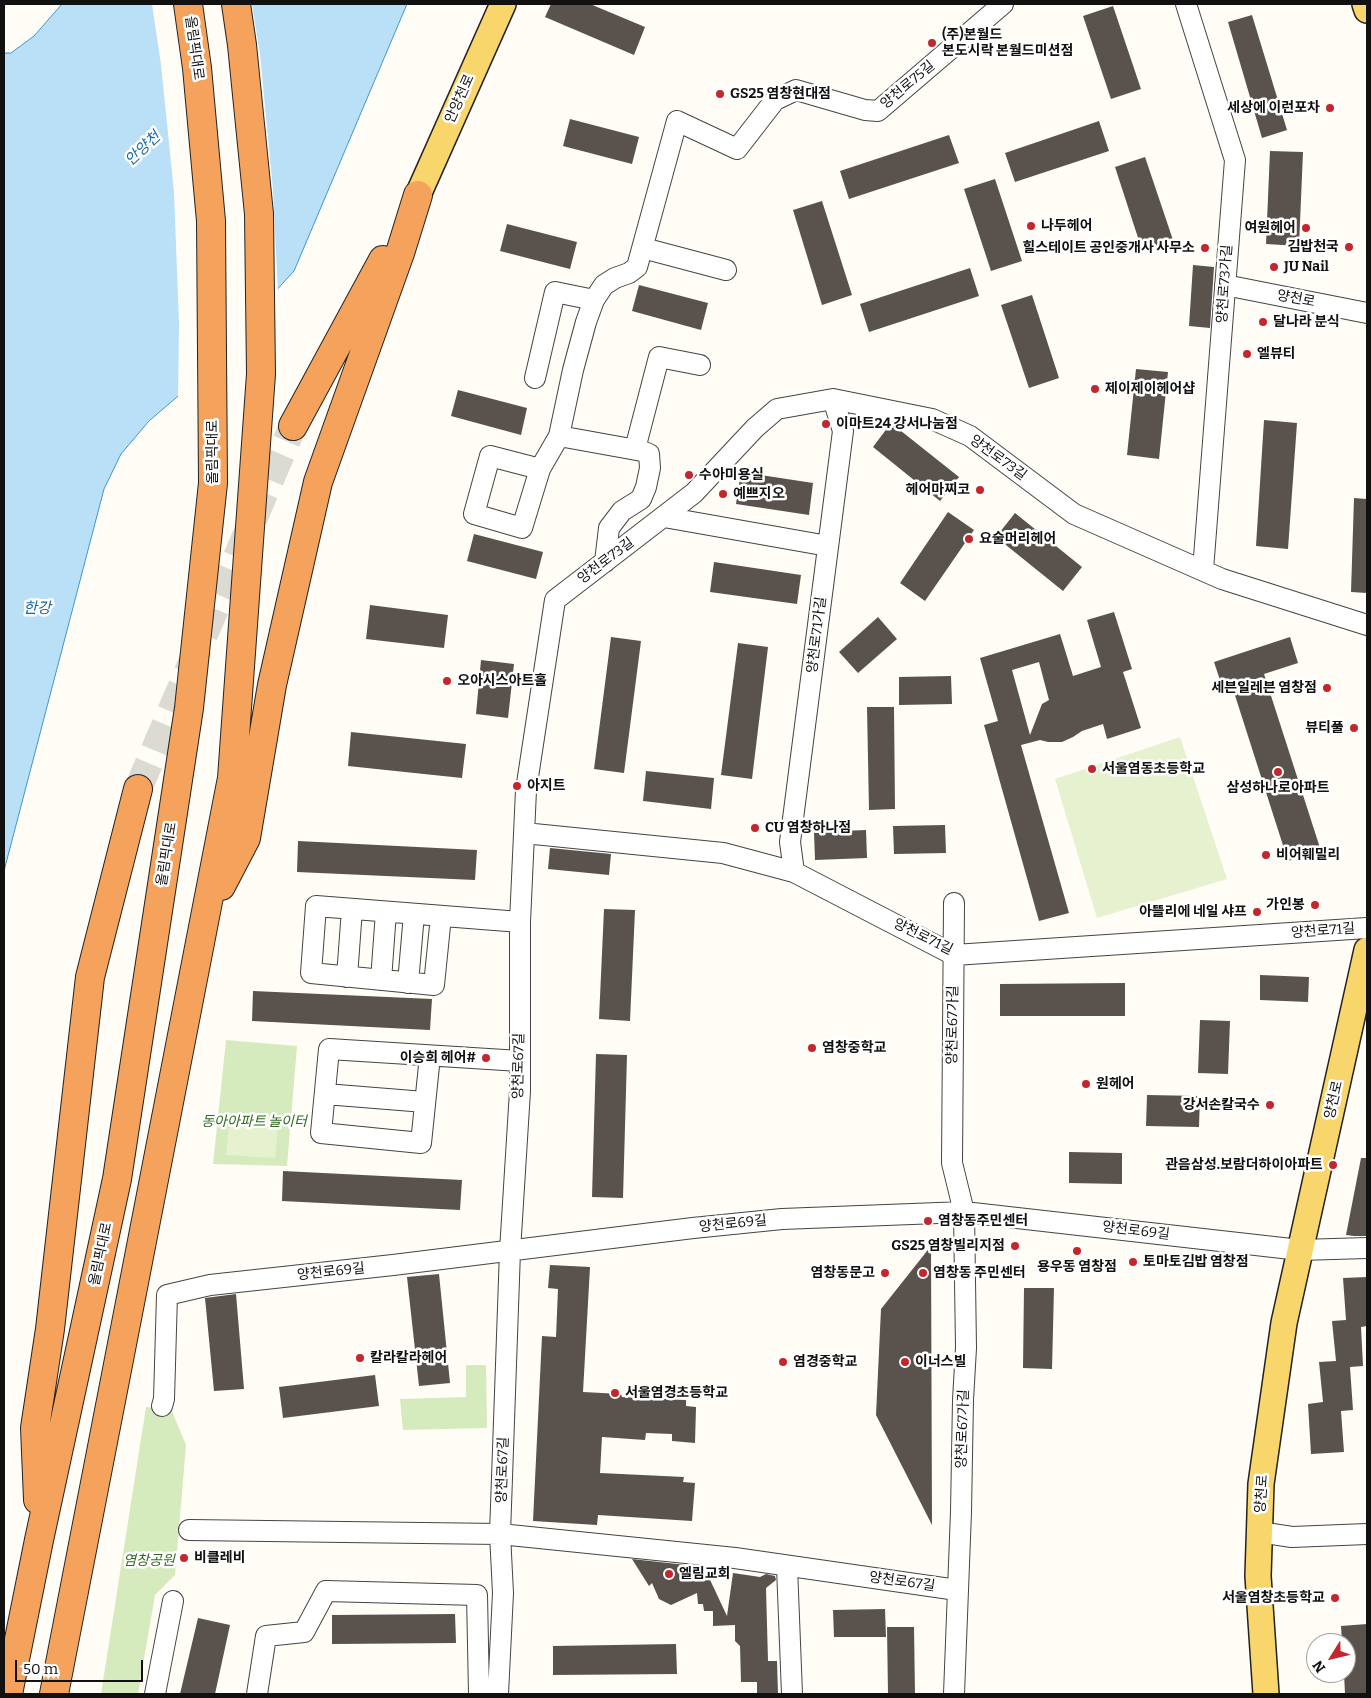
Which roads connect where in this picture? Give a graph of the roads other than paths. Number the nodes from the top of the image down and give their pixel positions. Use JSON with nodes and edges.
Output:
{"nodes":[{"id":1,"x":188,"y":4,"type":"edge"},
{"id":2,"x":236,"y":4,"type":"edge"},
{"id":3,"x":503,"y":4,"type":"edge"},
{"id":4,"x":1003,"y":4,"type":"edge"},
{"id":5,"x":1186,"y":4,"type":"edge"},
{"id":6,"x":1365,"y":4,"type":"edge"},
{"id":7,"x":1367,"y":10,"type":"edge"},
{"id":8,"x":418,"y":195,"type":"junction"},
{"id":9,"x":643,"y":248,"type":"junction"},
{"id":10,"x":726,"y":270,"type":"dead end"},
{"id":11,"x":1225,"y":285,"type":"junction"},
{"id":12,"x":594,"y":300,"type":"junction"},
{"id":13,"x":1367,"y":313,"type":"edge"},
{"id":14,"x":700,"y":365,"type":"dead end"},
{"id":15,"x":535,"y":378,"type":"dead end"},
{"id":16,"x":833,"y":399,"type":"junction"},
{"id":17,"x":293,"y":426,"type":"tunnel mouth"},
{"id":18,"x":559,"y":436,"type":"junction"},
{"id":19,"x":635,"y":449,"type":"junction"},
{"id":20,"x":540,"y":469,"type":"dead end"},
{"id":21,"x":664,"y":517,"type":"junction"},
{"id":22,"x":828,"y":546,"type":"junction"},
{"id":23,"x":605,"y":562,"type":"junction"},
{"id":24,"x":1203,"y":570,"type":"junction"},
{"id":25,"x":555,"y":600,"type":"joint"},
{"id":26,"x":1367,"y":625,"type":"edge"},
{"id":27,"x":138,"y":789,"type":"tunnel mouth"},
{"id":28,"x":524,"y":833,"type":"junction"},
{"id":29,"x":794,"y":872,"type":"junction"},
{"id":30,"x":954,"y":903,"type":"dead end"},
{"id":31,"x":352,"y":909,"type":"junction"},
{"id":32,"x":207,"y":912,"type":"junction"},
{"id":33,"x":386,"y":912,"type":"junction"},
{"id":34,"x":414,"y":914,"type":"junction"},
{"id":35,"x":441,"y":916,"type":"junction"},
{"id":36,"x":520,"y":922,"type":"junction"},
{"id":37,"x":1367,"y":928,"type":"edge"},
{"id":38,"x":1367,"y":950,"type":"edge"},
{"id":39,"x":954,"y":954,"type":"junction"},
{"id":40,"x":347,"y":976,"type":"junction"},
{"id":41,"x":380,"y":980,"type":"junction"},
{"id":42,"x":408,"y":983,"type":"junction"},
{"id":43,"x":430,"y":1056,"type":"junction"},
{"id":44,"x":520,"y":1061,"type":"junction"},
{"id":45,"x":325,"y":1094,"type":"junction"},
{"id":46,"x":426,"y":1102,"type":"junction"},
{"id":47,"x":964,"y":1212,"type":"junction"},
{"id":48,"x":1367,"y":1248,"type":"edge"},
{"id":49,"x":1300,"y":1250,"type":"junction"},
{"id":50,"x":510,"y":1251,"type":"junction"},
{"id":51,"x":162,"y":1406,"type":"dead end"},
{"id":52,"x":189,"y":1530,"type":"dead end"},
{"id":53,"x":1259,"y":1532,"type":"junction"},
{"id":54,"x":500,"y":1534,"type":"junction"},
{"id":55,"x":1367,"y":1534,"type":"edge"},
{"id":56,"x":39,"y":1540,"type":"junction"},
{"id":57,"x":787,"y":1567,"type":"junction"},
{"id":58,"x":957,"y":1590,"type":"junction"},
{"id":59,"x":503,"y":1593,"type":"junction"},
{"id":60,"x":477,"y":1595,"type":"junction"},
{"id":61,"x":173,"y":1601,"type":"dead end"},
{"id":62,"x":8,"y":1694,"type":"edge"},
{"id":63,"x":54,"y":1694,"type":"edge"},
{"id":64,"x":155,"y":1694,"type":"edge"},
{"id":65,"x":257,"y":1694,"type":"edge"},
{"id":66,"x":479,"y":1694,"type":"edge"},
{"id":67,"x":498,"y":1694,"type":"edge"},
{"id":68,"x":792,"y":1694,"type":"edge"},
{"id":69,"x":954,"y":1694,"type":"edge"},
{"id":70,"x":1266,"y":1694,"type":"edge"}],
"edges":[{"from":1,"to":56,"type":"highway","name":"올림픽대로"},
{"from":2,"to":32,"type":"highway"},
{"from":3,"to":8,"type":"main road","name":"안양천로"},
{"from":4,"to":9,"type":"street","name":"양천로75길"},
{"from":5,"to":11,"type":"street","name":"양천로73가길"},
{"from":6,"to":7,"type":"main road"},
{"from":8,"to":17,"type":"highway"},
{"from":8,"to":32,"type":"highway"},
{"from":9,"to":10,"type":"street"},
{"from":9,"to":12,"type":"street"},
{"from":11,"to":13,"type":"street","name":"양천로"},
{"from":11,"to":24,"type":"street","name":"양천로73가길"},
{"from":12,"to":15,"type":"street"},
{"from":12,"to":18,"type":"street"},
{"from":14,"to":19,"type":"street"},
{"from":16,"to":21,"type":"street","name":"양천로73길"},
{"from":16,"to":22,"type":"street","name":"양천로71가길"},
{"from":16,"to":24,"type":"street","name":"양천로73길"},
{"from":18,"to":19,"type":"street"},
{"from":18,"to":20,"type":"street"},
{"from":19,"to":23,"type":"street"},
{"from":21,"to":22,"type":"street"},
{"from":21,"to":23,"type":"street","name":"양천로73길"},
{"from":22,"to":29,"type":"street","name":"양천로71가길"},
{"from":23,"to":25,"type":"street","name":"양천로73길"},
{"from":24,"to":26,"type":"street","name":"양천로73길"},
{"from":25,"to":28,"type":"street","name":"양천로67길"},
{"from":27,"to":56,"type":"highway"},
{"from":28,"to":29,"type":"street","name":"양천로71길"},
{"from":28,"to":36,"type":"street","name":"양천로67길"},
{"from":29,"to":39,"type":"street","name":"양천로71길"},
{"from":30,"to":39,"type":"street","name":"양천로67가길"},
{"from":31,"to":33,"type":"street"},
{"from":31,"to":40,"type":"street"},
{"from":31,"to":40,"type":"street"},
{"from":32,"to":63,"type":"highway"},
{"from":33,"to":34,"type":"street"},
{"from":33,"to":41,"type":"street"},
{"from":34,"to":35,"type":"street"},
{"from":34,"to":42,"type":"street"},
{"from":35,"to":36,"type":"street"},
{"from":35,"to":42,"type":"street"},
{"from":36,"to":44,"type":"street","name":"양천로67길"},
{"from":37,"to":39,"type":"street","name":"양천로71길"},
{"from":38,"to":49,"type":"main road","name":"양천로"},
{"from":39,"to":47,"type":"street","name":"양천로67가길"},
{"from":40,"to":41,"type":"street"},
{"from":41,"to":42,"type":"street"},
{"from":43,"to":44,"type":"street"},
{"from":43,"to":45,"type":"street"},
{"from":43,"to":46,"type":"street"},
{"from":44,"to":50,"type":"street","name":"양천로67길"},
{"from":45,"to":46,"type":"street"},
{"from":45,"to":46,"type":"street"},
{"from":47,"to":49,"type":"street","name":"양천로69길"},
{"from":47,"to":50,"type":"street","name":"양천로69길"},
{"from":47,"to":58,"type":"street","name":"양천로67가길"},
{"from":48,"to":49,"type":"street"},
{"from":49,"to":53,"type":"main road","name":"양천로"},
{"from":50,"to":51,"type":"street","name":"양천로69길"},
{"from":50,"to":54,"type":"street","name":"양천로67길"},
{"from":52,"to":54,"type":"street","name":"양천로67길"},
{"from":53,"to":55,"type":"street","name":"양천로"},
{"from":53,"to":70,"type":"main road","name":"양천로"},
{"from":54,"to":57,"type":"street","name":"양천로67길"},
{"from":54,"to":59,"type":"street","name":"양천로67길"},
{"from":56,"to":62,"type":"highway","name":"올림픽대로"},
{"from":57,"to":58,"type":"street","name":"양천로67길"},
{"from":57,"to":68,"type":"street"},
{"from":58,"to":69,"type":"street","name":"양천로67가길"},
{"from":59,"to":60,"type":"street"},
{"from":59,"to":67,"type":"street","name":"양천로67길"},
{"from":60,"to":65,"type":"street"},
{"from":60,"to":66,"type":"street"},
{"from":61,"to":64,"type":"street"}]}
